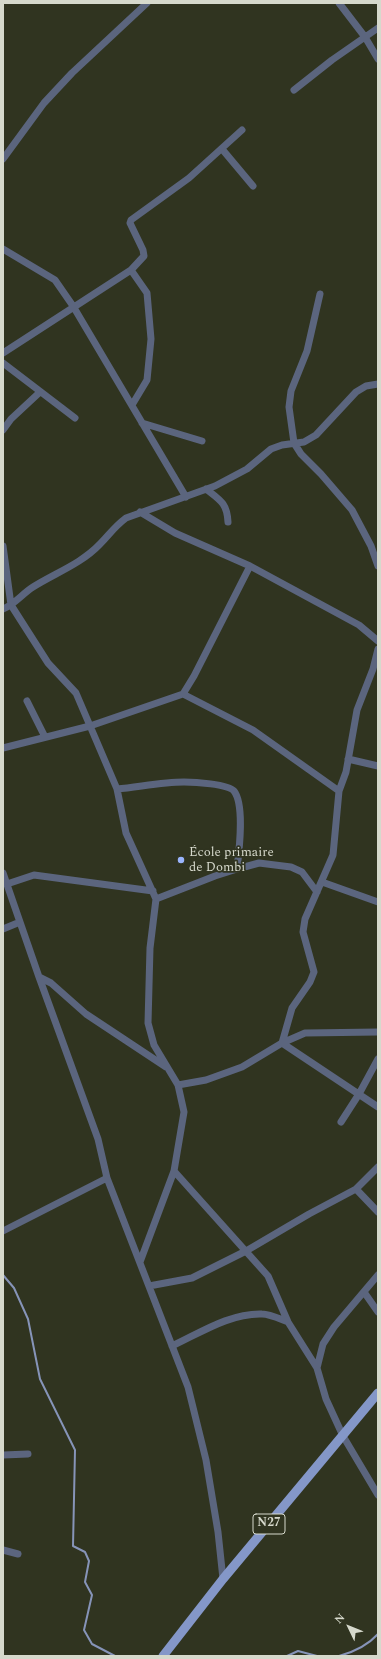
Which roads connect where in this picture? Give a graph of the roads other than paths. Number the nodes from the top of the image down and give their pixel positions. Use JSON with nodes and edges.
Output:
{"nodes":[{"id":1,"x":147,"y":3,"type":"edge"},
{"id":2,"x":339,"y":3,"type":"edge"},
{"id":3,"x":378,"y":28,"type":"edge"},
{"id":4,"x":365,"y":37,"type":"junction"},
{"id":5,"x":378,"y":59,"type":"edge"},
{"id":6,"x":294,"y":90,"type":"dead end"},
{"id":7,"x":242,"y":130,"type":"dead end"},
{"id":8,"x":222,"y":148,"type":"junction"},
{"id":9,"x":3,"y":159,"type":"edge"},
{"id":10,"x":253,"y":186,"type":"dead end"},
{"id":11,"x":3,"y":249,"type":"edge"},
{"id":12,"x":131,"y":270,"type":"junction"},
{"id":13,"x":320,"y":294,"type":"dead end"},
{"id":14,"x":73,"y":306,"type":"junction"},
{"id":15,"x":3,"y":353,"type":"edge"},
{"id":16,"x":3,"y":363,"type":"edge"},
{"id":17,"x":378,"y":384,"type":"edge"},
{"id":18,"x":40,"y":392,"type":"junction"},
{"id":19,"x":132,"y":405,"type":"junction"},
{"id":20,"x":75,"y":418,"type":"dead end"},
{"id":21,"x":142,"y":423,"type":"junction"},
{"id":22,"x":3,"y":430,"type":"edge"},
{"id":23,"x":202,"y":441,"type":"dead end"},
{"id":24,"x":294,"y":443,"type":"junction"},
{"id":25,"x":206,"y":489,"type":"junction"},
{"id":26,"x":186,"y":497,"type":"junction"},
{"id":27,"x":140,"y":512,"type":"junction"},
{"id":28,"x":228,"y":522,"type":"dead end"},
{"id":29,"x":3,"y":546,"type":"edge"},
{"id":30,"x":250,"y":566,"type":"junction"},
{"id":31,"x":378,"y":566,"type":"edge"},
{"id":32,"x":11,"y":605,"type":"junction"},
{"id":33,"x":3,"y":609,"type":"edge"},
{"id":34,"x":378,"y":641,"type":"edge"},
{"id":35,"x":378,"y":649,"type":"edge"},
{"id":36,"x":183,"y":694,"type":"junction"},
{"id":37,"x":27,"y":701,"type":"dead end"},
{"id":38,"x":90,"y":726,"type":"junction"},
{"id":39,"x":45,"y":737,"type":"junction"},
{"id":40,"x":3,"y":748,"type":"edge"},
{"id":41,"x":348,"y":759,"type":"junction"},
{"id":42,"x":378,"y":766,"type":"edge"},
{"id":43,"x":117,"y":789,"type":"junction"},
{"id":44,"x":339,"y":791,"type":"junction"},
{"id":45,"x":237,"y":869,"type":"junction"},
{"id":46,"x":3,"y":873,"type":"edge"},
{"id":47,"x":322,"y":882,"type":"junction"},
{"id":48,"x":7,"y":884,"type":"junction"},
{"id":49,"x":152,"y":891,"type":"junction"},
{"id":50,"x":317,"y":892,"type":"junction"},
{"id":51,"x":156,"y":899,"type":"junction"},
{"id":52,"x":378,"y":902,"type":"edge"},
{"id":53,"x":20,"y":922,"type":"junction"},
{"id":54,"x":3,"y":929,"type":"edge"},
{"id":55,"x":38,"y":976,"type":"junction"},
{"id":56,"x":378,"y":1032,"type":"edge"},
{"id":57,"x":282,"y":1043,"type":"junction"},
{"id":58,"x":378,"y":1059,"type":"edge"},
{"id":59,"x":168,"y":1068,"type":"junction"},
{"id":60,"x":178,"y":1085,"type":"junction"},
{"id":61,"x":359,"y":1094,"type":"junction"},
{"id":62,"x":378,"y":1107,"type":"edge"},
{"id":63,"x":341,"y":1122,"type":"dead end"},
{"id":64,"x":378,"y":1167,"type":"edge"},
{"id":65,"x":174,"y":1171,"type":"junction"},
{"id":66,"x":107,"y":1178,"type":"junction"},
{"id":67,"x":356,"y":1189,"type":"junction"},
{"id":68,"x":378,"y":1212,"type":"edge"},
{"id":69,"x":3,"y":1232,"type":"edge"},
{"id":70,"x":246,"y":1251,"type":"junction"},
{"id":71,"x":140,"y":1262,"type":"junction"},
{"id":72,"x":378,"y":1276,"type":"edge"},
{"id":73,"x":149,"y":1286,"type":"junction"},
{"id":74,"x":364,"y":1292,"type":"junction"},
{"id":75,"x":378,"y":1312,"type":"edge"},
{"id":76,"x":288,"y":1322,"type":"junction"},
{"id":77,"x":172,"y":1346,"type":"junction"},
{"id":78,"x":317,"y":1368,"type":"junction"},
{"id":79,"x":378,"y":1393,"type":"edge"},
{"id":80,"x":343,"y":1436,"type":"junction"},
{"id":81,"x":28,"y":1454,"type":"dead end"},
{"id":82,"x":3,"y":1455,"type":"edge"},
{"id":83,"x":378,"y":1495,"type":"edge"},
{"id":84,"x":3,"y":1550,"type":"edge"},
{"id":85,"x":18,"y":1554,"type":"dead end"},
{"id":86,"x":222,"y":1579,"type":"junction"},
{"id":87,"x":163,"y":1656,"type":"edge"}],
"edges":[{"from":1,"to":9,"type":"street"},
{"from":2,"to":4,"type":"street"},
{"from":3,"to":4,"type":"street"},
{"from":4,"to":5,"type":"street"},
{"from":4,"to":6,"type":"street"},
{"from":7,"to":8,"type":"street"},
{"from":8,"to":10,"type":"street"},
{"from":8,"to":12,"type":"street"},
{"from":11,"to":14,"type":"street"},
{"from":12,"to":14,"type":"street"},
{"from":12,"to":19,"type":"street"},
{"from":13,"to":24,"type":"street"},
{"from":14,"to":15,"type":"street"},
{"from":14,"to":19,"type":"street"},
{"from":16,"to":18,"type":"street"},
{"from":17,"to":24,"type":"street"},
{"from":18,"to":20,"type":"street"},
{"from":18,"to":22,"type":"street"},
{"from":19,"to":21,"type":"street"},
{"from":21,"to":23,"type":"street"},
{"from":21,"to":26,"type":"street"},
{"from":24,"to":25,"type":"street"},
{"from":24,"to":31,"type":"street"},
{"from":25,"to":26,"type":"street"},
{"from":25,"to":28,"type":"street"},
{"from":26,"to":27,"type":"street"},
{"from":27,"to":30,"type":"street"},
{"from":27,"to":32,"type":"street"},
{"from":29,"to":32,"type":"street"},
{"from":30,"to":34,"type":"street"},
{"from":30,"to":36,"type":"street"},
{"from":32,"to":33,"type":"street"},
{"from":32,"to":38,"type":"street"},
{"from":35,"to":41,"type":"street"},
{"from":36,"to":38,"type":"street"},
{"from":36,"to":44,"type":"street"},
{"from":37,"to":39,"type":"street"},
{"from":38,"to":39,"type":"street"},
{"from":38,"to":43,"type":"street"},
{"from":39,"to":40,"type":"street"},
{"from":41,"to":42,"type":"street"},
{"from":41,"to":44,"type":"street"},
{"from":43,"to":45,"type":"street"},
{"from":43,"to":49,"type":"street"},
{"from":44,"to":47,"type":"street"},
{"from":45,"to":50,"type":"street"},
{"from":45,"to":51,"type":"street"},
{"from":46,"to":48,"type":"street"},
{"from":47,"to":50,"type":"street"},
{"from":47,"to":52,"type":"street"},
{"from":48,"to":49,"type":"street"},
{"from":48,"to":53,"type":"street"},
{"from":49,"to":51,"type":"street"},
{"from":50,"to":57,"type":"street"},
{"from":51,"to":59,"type":"street"},
{"from":53,"to":54,"type":"street"},
{"from":53,"to":55,"type":"street"},
{"from":55,"to":59,"type":"street"},
{"from":55,"to":66,"type":"street"},
{"from":56,"to":57,"type":"street"},
{"from":57,"to":60,"type":"street"},
{"from":57,"to":61,"type":"street"},
{"from":58,"to":61,"type":"street"},
{"from":59,"to":60,"type":"street"},
{"from":60,"to":65,"type":"street"},
{"from":61,"to":62,"type":"street"},
{"from":61,"to":63,"type":"street"},
{"from":64,"to":67,"type":"street"},
{"from":65,"to":70,"type":"street"},
{"from":65,"to":71,"type":"street"},
{"from":66,"to":69,"type":"street"},
{"from":66,"to":71,"type":"street"},
{"from":67,"to":68,"type":"street"},
{"from":67,"to":70,"type":"street"},
{"from":70,"to":73,"type":"street"},
{"from":70,"to":76,"type":"street"},
{"from":71,"to":73,"type":"street"},
{"from":72,"to":74,"type":"street"},
{"from":73,"to":77,"type":"street"},
{"from":74,"to":75,"type":"street"},
{"from":74,"to":78,"type":"street"},
{"from":76,"to":77,"type":"street"},
{"from":76,"to":78,"type":"street"},
{"from":77,"to":86,"type":"street"},
{"from":78,"to":80,"type":"street"},
{"from":79,"to":80,"type":"main road","number":"N27"},
{"from":80,"to":83,"type":"street"},
{"from":80,"to":86,"type":"main road","number":"N27"},
{"from":81,"to":82,"type":"street"},
{"from":84,"to":85,"type":"street"},
{"from":86,"to":87,"type":"main road","number":"N27"}]}
